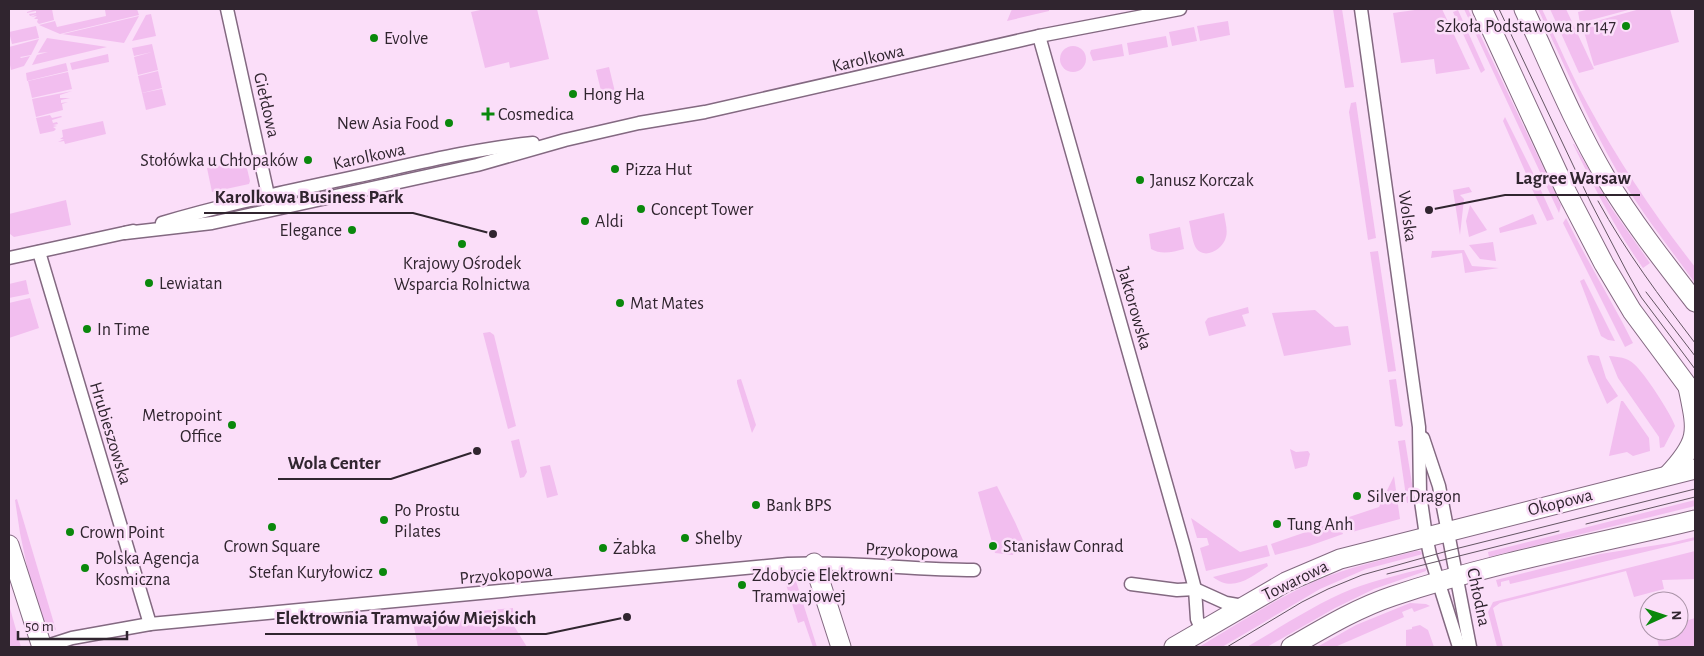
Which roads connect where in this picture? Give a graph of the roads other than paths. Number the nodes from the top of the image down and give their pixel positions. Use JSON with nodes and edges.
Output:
{"nodes":[{"id":1,"x":227,"y":9,"type":"edge"},
{"id":2,"x":1180,"y":9,"type":"edge"},
{"id":3,"x":1361,"y":9,"type":"edge"},
{"id":4,"x":1482,"y":9,"type":"edge"},
{"id":5,"x":1524,"y":9,"type":"edge"},
{"id":6,"x":1039,"y":36,"type":"junction"},
{"id":7,"x":565,"y":140,"type":"junction"},
{"id":8,"x":269,"y":196,"type":"junction"},
{"id":9,"x":271,"y":210,"type":"junction"},
{"id":10,"x":126,"y":233,"type":"junction"},
{"id":11,"x":39,"y":252,"type":"junction"},
{"id":12,"x":9,"y":258,"type":"edge"},
{"id":13,"x":1695,"y":302,"type":"edge"},
{"id":14,"x":1692,"y":391,"type":"edge"},
{"id":15,"x":1419,"y":427,"type":"junction"},
{"id":16,"x":1695,"y":469,"type":"edge"},
{"id":17,"x":1668,"y":475,"type":"junction"},
{"id":18,"x":1695,"y":520,"type":"edge"},
{"id":19,"x":1448,"y":531,"type":"junction"},
{"id":20,"x":1426,"y":536,"type":"junction"},
{"id":21,"x":9,"y":545,"type":"edge"},
{"id":22,"x":1452,"y":554,"type":"joint"},
{"id":23,"x":1431,"y":559,"type":"joint"},
{"id":24,"x":814,"y":563,"type":"junction"},
{"id":25,"x":974,"y":570,"type":"dead end"},
{"id":26,"x":1448,"y":580,"type":"junction"},
{"id":27,"x":1131,"y":584,"type":"dead end"},
{"id":28,"x":1195,"y":589,"type":"junction"},
{"id":29,"x":1243,"y":606,"type":"junction"},
{"id":30,"x":150,"y":624,"type":"junction"},
{"id":31,"x":1202,"y":631,"type":"junction"},
{"id":32,"x":43,"y":647,"type":"edge"},
{"id":33,"x":841,"y":647,"type":"edge"},
{"id":34,"x":1174,"y":647,"type":"edge"},
{"id":35,"x":1292,"y":647,"type":"edge"},
{"id":36,"x":1459,"y":647,"type":"edge"},
{"id":37,"x":1470,"y":647,"type":"edge"}],
"edges":[{"from":1,"to":8,"type":"street","name":"Giełdowa"},
{"from":2,"to":6,"type":"street","name":"Karolkowa"},
{"from":3,"to":15,"type":"street","name":"Wolska"},
{"from":4,"to":14,"type":"main road"},
{"from":5,"to":13,"type":"main road"},
{"from":6,"to":7,"type":"street","name":"Karolkowa"},
{"from":6,"to":28,"type":"street","name":"Jaktorowska"},
{"from":7,"to":8,"type":"street","name":"Karolkowa"},
{"from":7,"to":9,"type":"street","name":"Karolkowa"},
{"from":8,"to":9,"type":"street","name":"Giełdowa"},
{"from":8,"to":10,"type":"street","name":"Karolkowa"},
{"from":9,"to":10,"type":"street","name":"Karolkowa"},
{"from":10,"to":11,"type":"street","name":"Karolkowa"},
{"from":11,"to":12,"type":"street","name":"Karolkowa"},
{"from":11,"to":30,"type":"street","name":"Hrubieszowska"},
{"from":14,"to":17,"type":"main road"},
{"from":15,"to":19,"type":"street","name":"Wolska"},
{"from":15,"to":20,"type":"street","name":"Wolska"},
{"from":16,"to":17,"type":"main road","name":"Okopowa"},
{"from":17,"to":19,"type":"main road","name":"Okopowa"},
{"from":18,"to":26,"type":"main road"},
{"from":19,"to":20,"type":"main road","name":"Okopowa"},
{"from":19,"to":22,"type":"street","name":"Wolska"},
{"from":20,"to":23,"type":"street","name":"Wolska"},
{"from":20,"to":29,"type":"main road","name":"Towarowa"},
{"from":21,"to":32,"type":"main road"},
{"from":22,"to":26,"type":"street","name":"Chłodna"},
{"from":23,"to":26,"type":"street","name":"Chłodna"},
{"from":24,"to":25,"type":"street","name":"Przyokopowa"},
{"from":24,"to":30,"type":"street","name":"Przyokopowa"},
{"from":24,"to":33,"type":"main road"},
{"from":26,"to":35,"type":"main road"},
{"from":26,"to":36,"type":"street","name":"Chłodna"},
{"from":26,"to":37,"type":"street","name":"Chłodna"},
{"from":27,"to":28,"type":"street"},
{"from":28,"to":29,"type":"street"},
{"from":28,"to":31,"type":"street","name":"Jaktorowska"},
{"from":29,"to":31,"type":"main road","name":"Towarowa"},
{"from":30,"to":32,"type":"street","name":"Przyokopowa"},
{"from":31,"to":34,"type":"main road","name":"Towarowa"}]}
